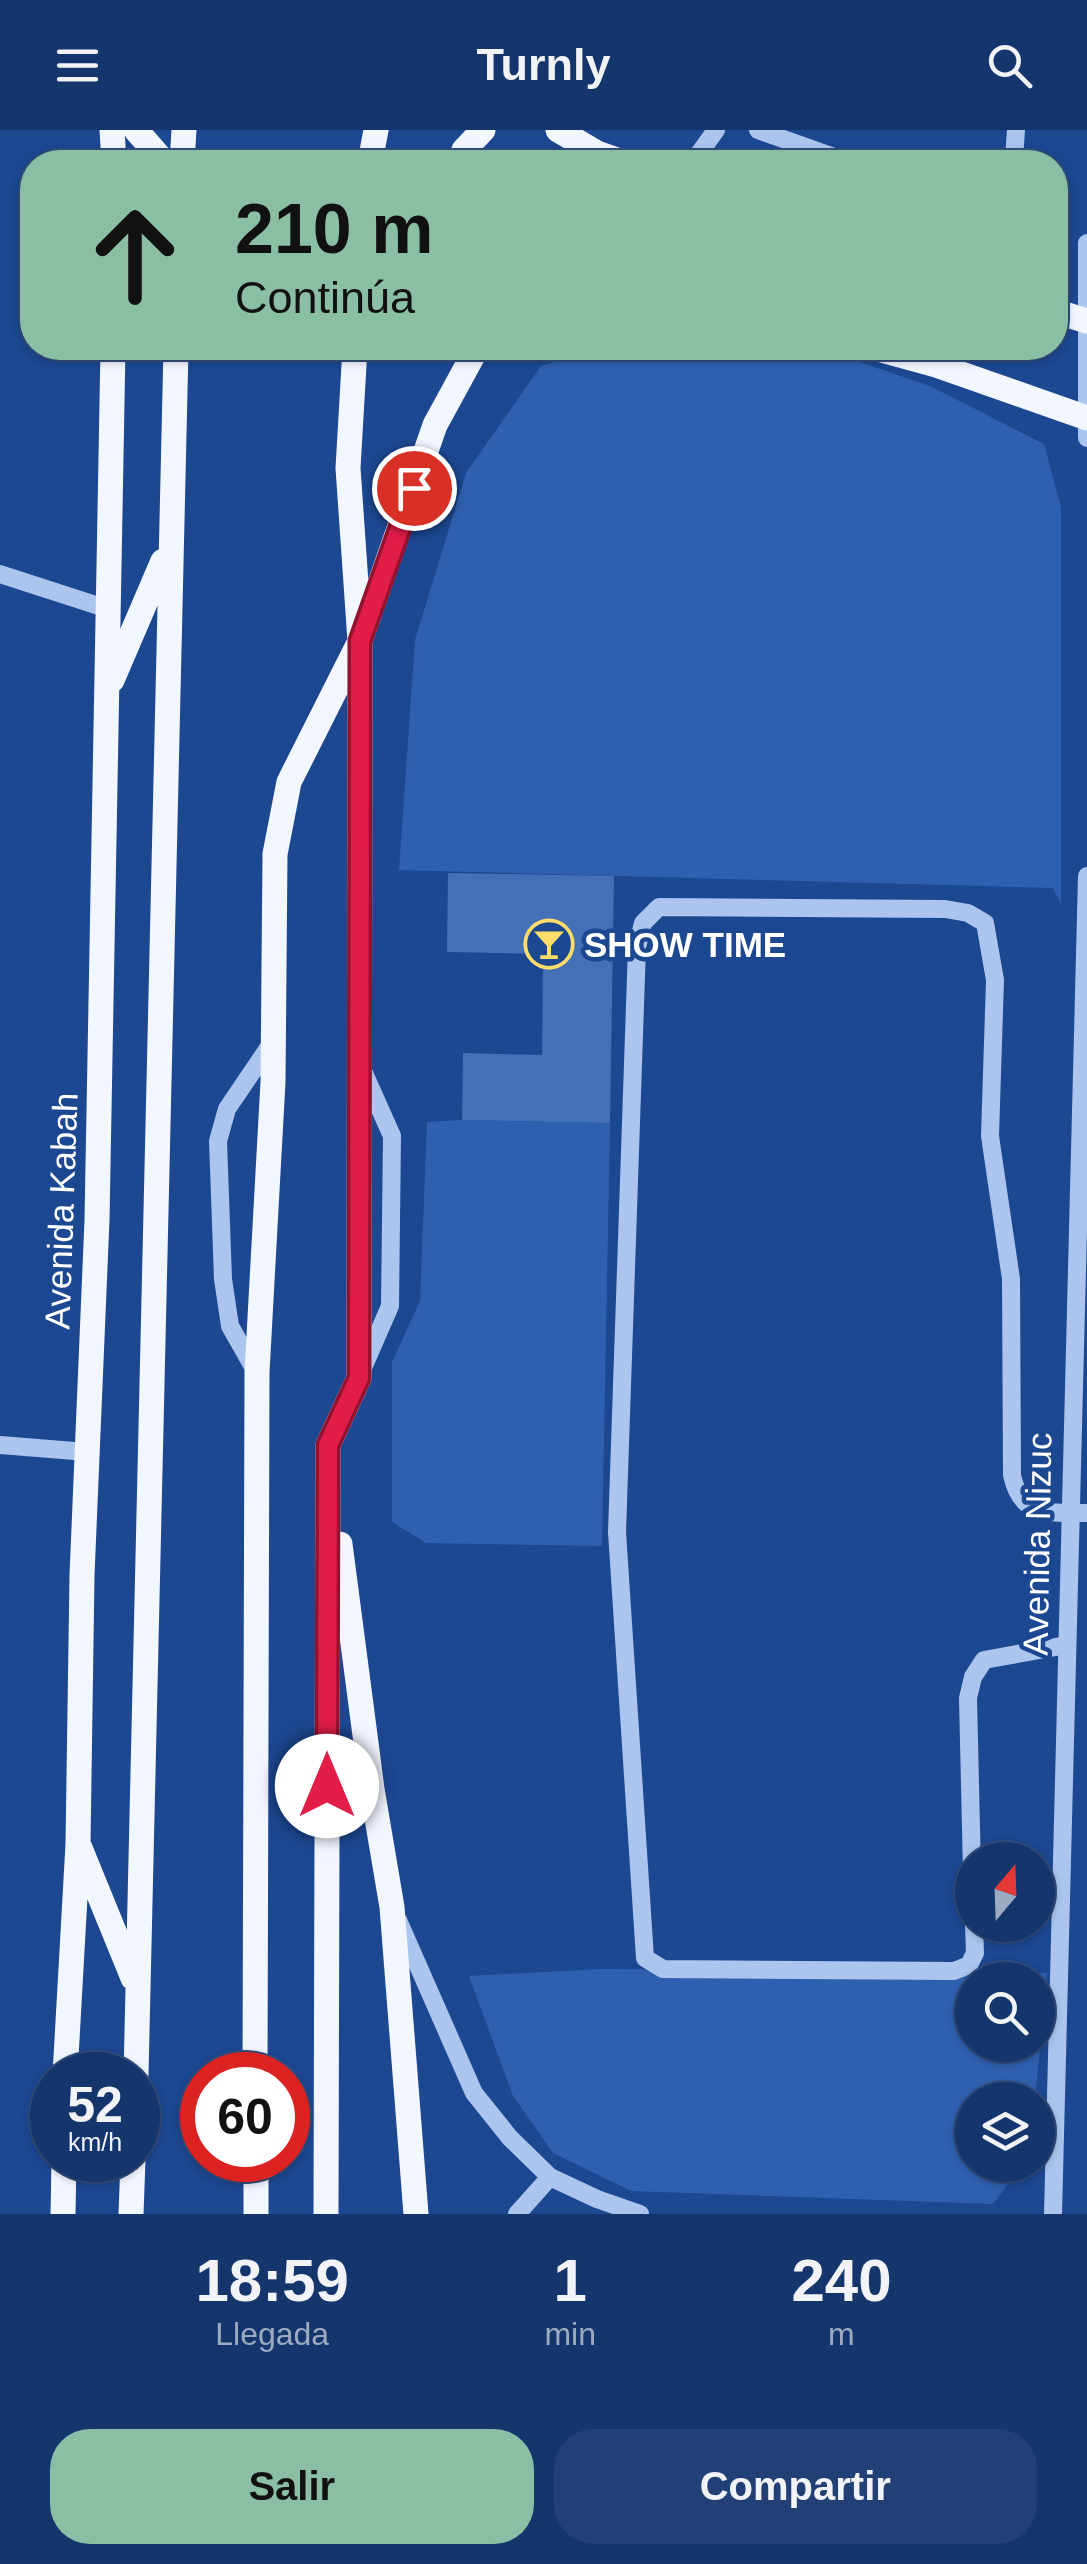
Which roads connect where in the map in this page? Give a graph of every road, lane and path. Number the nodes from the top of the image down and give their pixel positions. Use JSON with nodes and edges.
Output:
{"nodes":[{"id":1,"x":136,"y":130,"type":"edge"},
{"id":2,"x":483,"y":130,"type":"edge"},
{"id":3,"x":558,"y":130,"type":"edge"},
{"id":4,"x":758,"y":130,"type":"edge"},
{"id":5,"x":154,"y":150,"type":"edge"},
{"id":6,"x":464,"y":150,"type":"edge"},
{"id":7,"x":593,"y":150,"type":"edge"},
{"id":8,"x":814,"y":150,"type":"edge"},
{"id":9,"x":1087,"y":243,"type":"edge"},
{"id":10,"x":1086,"y":321,"type":"edge"},
{"id":11,"x":114,"y":360,"type":"edge"},
{"id":12,"x":176,"y":360,"type":"edge"},
{"id":13,"x":355,"y":360,"type":"edge"},
{"id":14,"x":470,"y":360,"type":"edge"},
{"id":15,"x":918,"y":360,"type":"edge"},
{"id":16,"x":1086,"y":424,"type":"edge"},
{"id":17,"x":169,"y":546,"type":"junction"},
{"id":18,"x":0,"y":574,"type":"edge"},
{"id":19,"x":108,"y":609,"type":"junction"},
{"id":20,"x":360,"y":641,"type":"junction"},
{"id":21,"x":106,"y":694,"type":"junction"},
{"id":22,"x":1087,"y":876,"type":"edge"},
{"id":23,"x":273,"y":1041,"type":"junction"},
{"id":24,"x":1083,"y":1220,"type":"edge"},
{"id":25,"x":257,"y":1372,"type":"junction"},
{"id":26,"x":0,"y":1445,"type":"edge"},
{"id":27,"x":328,"y":1445,"type":"junction"},
{"id":28,"x":88,"y":1452,"type":"junction"},
{"id":29,"x":1079,"y":1512,"type":"edge"},
{"id":30,"x":1068,"y":1645,"type":"junction"},
{"id":31,"x":971,"y":1842,"type":"edge"},
{"id":32,"x":78,"y":1844,"type":"junction"},
{"id":33,"x":392,"y":1906,"type":"junction"},
{"id":34,"x":974,"y":1942,"type":"edge"},
{"id":35,"x":138,"y":1990,"type":"junction"},
{"id":36,"x":65,"y":2052,"type":"edge"},
{"id":37,"x":137,"y":2052,"type":"edge"},
{"id":38,"x":255,"y":2052,"type":"edge"},
{"id":39,"x":550,"y":2177,"type":"junction"},
{"id":40,"x":64,"y":2182,"type":"edge"},
{"id":41,"x":132,"y":2182,"type":"edge"},
{"id":42,"x":256,"y":2182,"type":"edge"},
{"id":43,"x":63,"y":2214,"type":"edge"},
{"id":44,"x":131,"y":2214,"type":"edge"},
{"id":45,"x":256,"y":2214,"type":"edge"},
{"id":46,"x":326,"y":2214,"type":"edge"},
{"id":47,"x":416,"y":2214,"type":"edge"},
{"id":48,"x":517,"y":2214,"type":"edge"},
{"id":49,"x":640,"y":2214,"type":"edge"},
{"id":50,"x":1053,"y":2214,"type":"edge"}],
"edges":[{"from":1,"to":5,"type":"main road"},
{"from":2,"to":6,"type":"main road"},
{"from":3,"to":7,"type":"main road"},
{"from":4,"to":8,"type":"street"},
{"from":9,"to":10,"type":"street"},
{"from":10,"to":16,"type":"street"},
{"from":11,"to":19,"type":"main road","name":"Avenida Kabah"},
{"from":12,"to":17,"type":"main road"},
{"from":13,"to":20,"type":"main road"},
{"from":14,"to":20,"type":"main road"},
{"from":15,"to":16,"type":"main road"},
{"from":17,"to":21,"type":"main road"},
{"from":17,"to":35,"type":"main road"},
{"from":18,"to":19,"type":"street"},
{"from":19,"to":21,"type":"main road","name":"Avenida Kabah"},
{"from":20,"to":23,"type":"main road"},
{"from":20,"to":27,"type":"main road"},
{"from":21,"to":28,"type":"main road","name":"Avenida Kabah"},
{"from":22,"to":24,"type":"street","name":"Avenida Nizuc"},
{"from":23,"to":25,"type":"main road"},
{"from":23,"to":25,"type":"street"},
{"from":24,"to":29,"type":"street","name":"Avenida Nizuc"},
{"from":25,"to":38,"type":"main road"},
{"from":26,"to":28,"type":"street"},
{"from":27,"to":33,"type":"main road"},
{"from":27,"to":46,"type":"main road"},
{"from":28,"to":32,"type":"main road","name":"Avenida Kabah"},
{"from":29,"to":30,"type":"street","name":"Avenida Nizuc"},
{"from":29,"to":34,"type":"street"},
{"from":30,"to":31,"type":"street"},
{"from":30,"to":50,"type":"street","name":"Avenida Nizuc"},
{"from":32,"to":35,"type":"main road"},
{"from":32,"to":36,"type":"main road","name":"Avenida Kabah"},
{"from":33,"to":39,"type":"street"},
{"from":33,"to":47,"type":"main road"},
{"from":35,"to":37,"type":"main road"},
{"from":39,"to":48,"type":"street"},
{"from":39,"to":49,"type":"street"},
{"from":40,"to":43,"type":"main road"},
{"from":41,"to":44,"type":"main road"},
{"from":42,"to":45,"type":"main road"}]}
